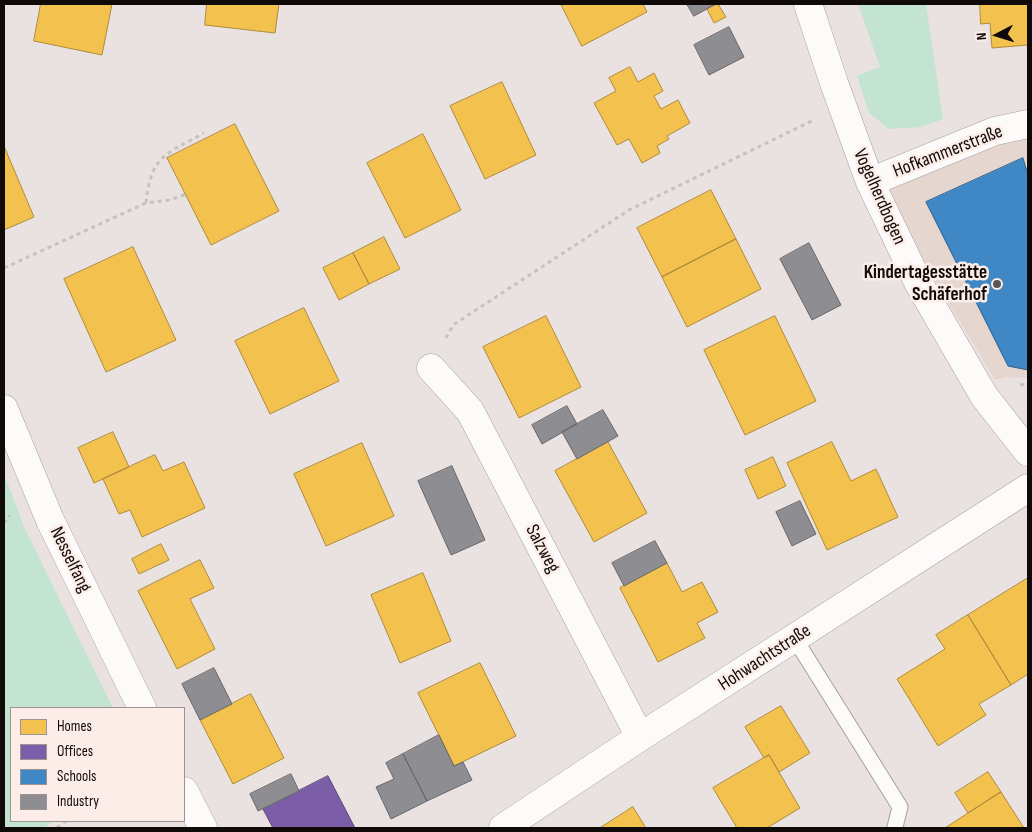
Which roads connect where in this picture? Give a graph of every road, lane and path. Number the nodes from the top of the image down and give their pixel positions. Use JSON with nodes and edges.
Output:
{"nodes":[{"id":1,"x":808,"y":4,"type":"edge"},
{"id":2,"x":842,"y":106,"type":"junction"},
{"id":3,"x":1028,"y":124,"type":"edge"},
{"id":4,"x":204,"y":133,"type":"dead end"},
{"id":5,"x":870,"y":182,"type":"junction"},
{"id":6,"x":186,"y":194,"type":"dead end"},
{"id":7,"x":146,"y":203,"type":"junction"},
{"id":8,"x":4,"y":268,"type":"edge"},
{"id":9,"x":431,"y":368,"type":"joint"},
{"id":10,"x":4,"y":409,"type":"edge"},
{"id":11,"x":1028,"y":452,"type":"edge"},
{"id":12,"x":1028,"y":488,"type":"edge"},
{"id":13,"x":10,"y":514,"type":"dead end"},
{"id":14,"x":4,"y":523,"type":"edge"},
{"id":15,"x":795,"y":639,"type":"junction"},
{"id":16,"x":142,"y":707,"type":"edge"},
{"id":17,"x":640,"y":737,"type":"junction"},
{"id":18,"x":185,"y":793,"type":"edge"},
{"id":19,"x":895,"y":827,"type":"edge"},
{"id":20,"x":203,"y":828,"type":"edge"},
{"id":21,"x":506,"y":828,"type":"edge"}],
"edges":[{"from":1,"to":2,"type":"street","name":"Vogelherdbogen"},
{"from":2,"to":5,"type":"street","name":"Vogelherdbogen"},
{"from":2,"to":9,"type":"path"},
{"from":3,"to":5,"type":"street","name":"Hofkammerstraße"},
{"from":4,"to":7,"type":"path"},
{"from":5,"to":11,"type":"street","name":"Vogelherdbogen"},
{"from":6,"to":7,"type":"path"},
{"from":7,"to":8,"type":"path"},
{"from":9,"to":17,"type":"street","name":"Salzweg"},
{"from":10,"to":16,"type":"street","name":"Nesselfang"},
{"from":12,"to":15,"type":"street","name":"Hohwachtstraße"},
{"from":13,"to":14,"type":"path"},
{"from":15,"to":17,"type":"street","name":"Hohwachtstraße"},
{"from":15,"to":19,"type":"lane"},
{"from":17,"to":21,"type":"street","name":"Hohwachtstraße"},
{"from":18,"to":20,"type":"street"}]}
